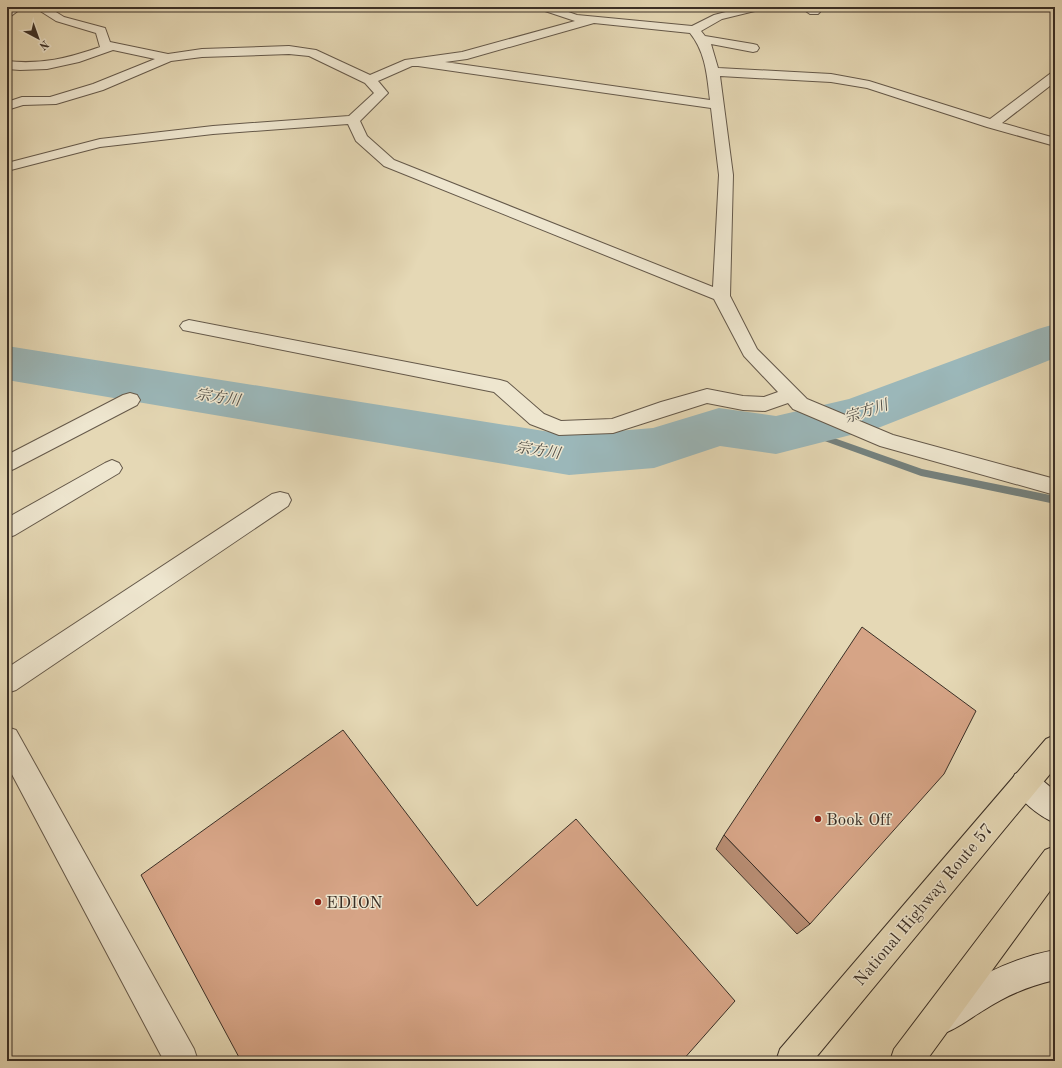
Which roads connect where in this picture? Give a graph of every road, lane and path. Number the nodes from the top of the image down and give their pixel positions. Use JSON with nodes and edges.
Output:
{"nodes":[{"id":1,"x":17,"y":7,"type":"edge"},
{"id":2,"x":40,"y":7,"type":"edge"},
{"id":3,"x":543,"y":7,"type":"edge"},
{"id":4,"x":759,"y":7,"type":"edge"},
{"id":5,"x":7,"y":14,"type":"edge"},
{"id":6,"x":593,"y":20,"type":"junction"},
{"id":7,"x":698,"y":34,"type":"junction"},
{"id":8,"x":113,"y":46,"type":"junction"},
{"id":9,"x":753,"y":48,"type":"dead end"},
{"id":10,"x":168,"y":58,"type":"junction"},
{"id":11,"x":419,"y":62,"type":"junction"},
{"id":12,"x":7,"y":65,"type":"edge"},
{"id":13,"x":713,"y":72,"type":"junction"},
{"id":14,"x":1055,"y":76,"type":"edge"},
{"id":15,"x":370,"y":80,"type":"junction"},
{"id":16,"x":717,"y":105,"type":"junction"},
{"id":17,"x":7,"y":106,"type":"edge"},
{"id":18,"x":353,"y":120,"type":"junction"},
{"id":19,"x":992,"y":124,"type":"junction"},
{"id":20,"x":1055,"y":142,"type":"edge"},
{"id":21,"x":7,"y":167,"type":"edge"},
{"id":22,"x":721,"y":296,"type":"junction"},
{"id":23,"x":189,"y":326,"type":"dead end"},
{"id":24,"x":795,"y":399,"type":"junction"},
{"id":25,"x":130,"y":400,"type":"dead end"},
{"id":26,"x":7,"y":464,"type":"edge"},
{"id":27,"x":112,"y":468,"type":"dead end"},
{"id":28,"x":1055,"y":487,"type":"edge"},
{"id":29,"x":280,"y":500,"type":"dead end"},
{"id":30,"x":7,"y":529,"type":"edge"},
{"id":31,"x":7,"y":682,"type":"edge"},
{"id":32,"x":7,"y":739,"type":"edge"},
{"id":33,"x":1055,"y":748,"type":"edge"},
{"id":34,"x":1025,"y":783,"type":"junction"},
{"id":35,"x":1055,"y":808,"type":"edge"},
{"id":36,"x":1055,"y":860,"type":"edge"},
{"id":37,"x":1055,"y":965,"type":"edge"},
{"id":38,"x":932,"y":1026,"type":"junction"},
{"id":39,"x":182,"y":1061,"type":"edge"},
{"id":40,"x":792,"y":1061,"type":"edge"},
{"id":41,"x":906,"y":1061,"type":"edge"}],
"edges":[{"from":1,"to":5,"type":"street"},
{"from":2,"to":8,"type":"street"},
{"from":3,"to":6,"type":"street"},
{"from":4,"to":7,"type":"street"},
{"from":6,"to":7,"type":"street"},
{"from":6,"to":11,"type":"street"},
{"from":7,"to":9,"type":"street"},
{"from":7,"to":13,"type":"street"},
{"from":8,"to":10,"type":"street"},
{"from":8,"to":12,"type":"street"},
{"from":10,"to":15,"type":"street"},
{"from":10,"to":17,"type":"street"},
{"from":11,"to":15,"type":"street"},
{"from":11,"to":16,"type":"street"},
{"from":13,"to":16,"type":"street"},
{"from":13,"to":19,"type":"street"},
{"from":14,"to":19,"type":"street"},
{"from":15,"to":18,"type":"street"},
{"from":16,"to":22,"type":"street"},
{"from":18,"to":21,"type":"street"},
{"from":18,"to":22,"type":"street"},
{"from":19,"to":20,"type":"street"},
{"from":22,"to":24,"type":"street"},
{"from":23,"to":24,"type":"street"},
{"from":24,"to":28,"type":"street"},
{"from":25,"to":26,"type":"street"},
{"from":27,"to":30,"type":"street"},
{"from":29,"to":31,"type":"street"},
{"from":32,"to":39,"type":"street"},
{"from":33,"to":34,"type":"highway","name":"National Highway Route 57"},
{"from":34,"to":35,"type":"street"},
{"from":34,"to":40,"type":"highway","name":"National Highway Route 57"},
{"from":36,"to":38,"type":"highway"},
{"from":37,"to":38,"type":"street"},
{"from":38,"to":41,"type":"highway"}]}
